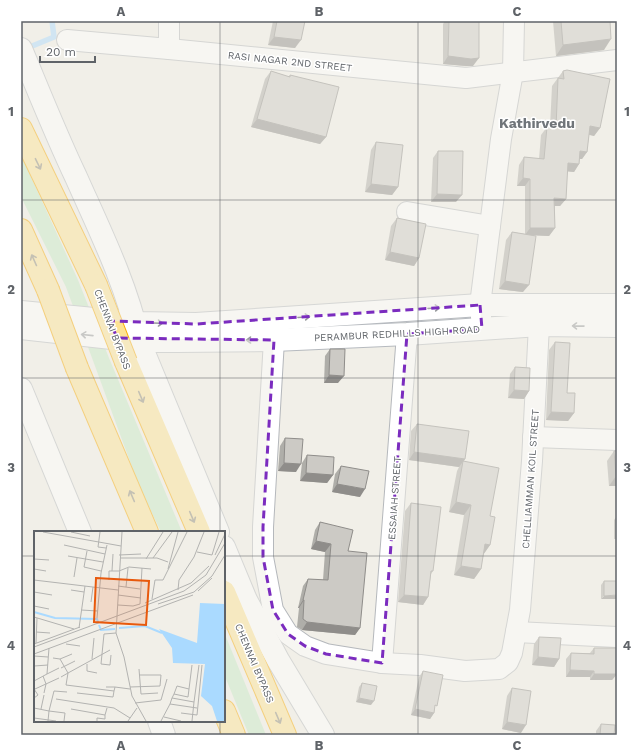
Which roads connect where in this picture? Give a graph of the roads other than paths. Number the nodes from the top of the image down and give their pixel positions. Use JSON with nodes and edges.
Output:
{"nodes":[{"id":1,"x":169,"y":21,"type":"edge"},
{"id":2,"x":514,"y":21,"type":"edge"},
{"id":3,"x":68,"y":40,"type":"dead end"},
{"id":4,"x":21,"y":49,"type":"edge"},
{"id":5,"x":169,"y":49,"type":"junction"},
{"id":6,"x":617,"y":60,"type":"edge"},
{"id":7,"x":513,"y":72,"type":"junction"},
{"id":8,"x":21,"y":129,"type":"edge"},
{"id":9,"x":407,"y":212,"type":"dead end"},
{"id":10,"x":490,"y":226,"type":"junction"},
{"id":11,"x":21,"y":230,"type":"edge"},
{"id":12,"x":480,"y":305,"type":"junction"},
{"id":13,"x":617,"y":305,"type":"edge"},
{"id":14,"x":21,"y":312,"type":"edge"},
{"id":15,"x":539,"y":325,"type":"junction"},
{"id":16,"x":617,"y":326,"type":"edge"},
{"id":17,"x":21,"y":328,"type":"edge"},
{"id":18,"x":482,"y":329,"type":"junction"},
{"id":19,"x":137,"y":332,"type":"junction"},
{"id":20,"x":407,"y":334,"type":"junction"},
{"id":21,"x":274,"y":340,"type":"junction"},
{"id":22,"x":21,"y":389,"type":"edge"},
{"id":23,"x":533,"y":437,"type":"junction"},
{"id":24,"x":617,"y":440,"type":"edge"},
{"id":25,"x":80,"y":531,"type":"edge"},
{"id":26,"x":147,"y":531,"type":"edge"},
{"id":27,"x":198,"y":531,"type":"edge"},
{"id":28,"x":218,"y":531,"type":"edge"},
{"id":29,"x":225,"y":549,"type":"edge"},
{"id":30,"x":225,"y":594,"type":"edge"},
{"id":31,"x":516,"y":632,"type":"junction"},
{"id":32,"x":617,"y":637,"type":"edge"},
{"id":33,"x":382,"y":663,"type":"junction"},
{"id":34,"x":225,"y":713,"type":"edge"},
{"id":35,"x":159,"y":722,"type":"edge"},
{"id":36,"x":164,"y":735,"type":"edge"},
{"id":37,"x":234,"y":735,"type":"edge"},
{"id":38,"x":285,"y":735,"type":"edge"},
{"id":39,"x":323,"y":735,"type":"edge"}],
"edges":[{"from":1,"to":5,"type":"street"},
{"from":2,"to":7,"type":"street"},
{"from":3,"to":5,"type":"street","name":"RASI NAGAR 2ND STREET"},
{"from":4,"to":19,"type":"main road"},
{"from":5,"to":7,"type":"street","name":"RASI NAGAR 2ND STREET"},
{"from":6,"to":7,"type":"street","name":"RASI NAGAR 2ND STREET"},
{"from":7,"to":10,"type":"street"},
{"from":8,"to":27,"type":"highway","name":"CHENNAI BYPASS","one_way":true,"bridge":true},
{"from":9,"to":10,"type":"street"},
{"from":10,"to":12,"type":"street"},
{"from":26,"to":11,"type":"highway","one_way":true,"bridge":true},
{"from":12,"to":13,"type":"main road"},
{"from":12,"to":18,"type":"street"},
{"from":19,"to":12,"type":"main road","one_way":true},
{"from":14,"to":19,"type":"main road"},
{"from":16,"to":15,"type":"main road","name":"PERAMBUR REDHILLS HIGH ROAD","one_way":true},
{"from":15,"to":18,"type":"main road","name":"PERAMBUR REDHILLS HIGH ROAD"},
{"from":15,"to":23,"type":"street","name":"CHELLIAMMAN KOIL STREET"},
{"from":19,"to":17,"type":"main road","one_way":true},
{"from":18,"to":20,"type":"main road","name":"PERAMBUR REDHILLS HIGH ROAD"},
{"from":21,"to":19,"type":"main road","name":"PERAMBUR REDHILLS HIGH ROAD","one_way":true},
{"from":19,"to":28,"type":"main road"},
{"from":20,"to":21,"type":"main road","name":"PERAMBUR REDHILLS HIGH ROAD"},
{"from":20,"to":33,"type":"street","name":"ESSAIAH STREET"},
{"from":21,"to":33,"type":"street","name":"CHELLIAMMAN KOIL STREET"},
{"from":22,"to":25,"type":"main road"},
{"from":23,"to":24,"type":"street"},
{"from":23,"to":31,"type":"street","name":"CHELLIAMMAN KOIL STREET"},
{"from":29,"to":39,"type":"main road"},
{"from":30,"to":38,"type":"highway","name":"CHENNAI BYPASS","one_way":true},
{"from":31,"to":32,"type":"street"},
{"from":31,"to":33,"type":"street","name":"CHELLIAMMAN KOIL STREET"},
{"from":34,"to":37,"type":"highway"},
{"from":35,"to":36,"type":"main road"}]}
